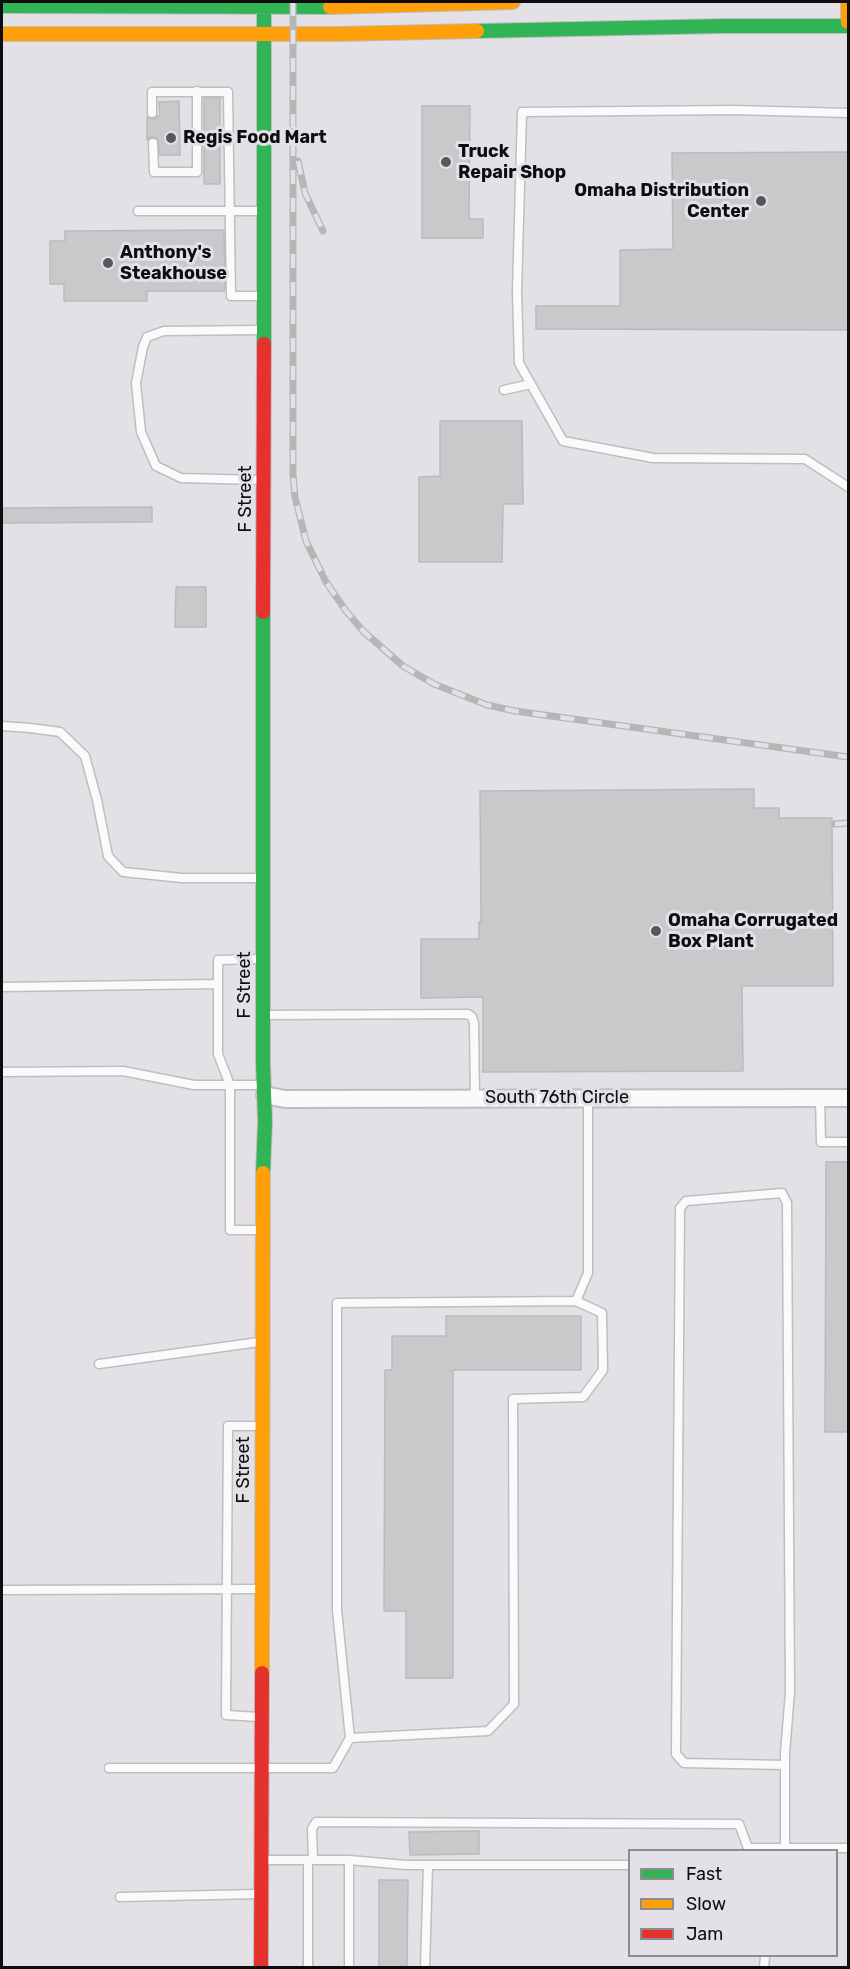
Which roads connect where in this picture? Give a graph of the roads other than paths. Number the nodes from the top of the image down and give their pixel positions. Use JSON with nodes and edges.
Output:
{"nodes":[{"id":1,"x":513,"y":2,"type":"edge"},
{"id":2,"x":848,"y":2,"type":"edge"},
{"id":3,"x":264,"y":4,"type":"edge"},
{"id":4,"x":373,"y":4,"type":"edge"},
{"id":5,"x":2,"y":6,"type":"edge"},
{"id":6,"x":849,"y":22,"type":"edge"},
{"id":7,"x":849,"y":26,"type":"edge"},
{"id":8,"x":2,"y":34,"type":"edge"},
{"id":9,"x":265,"y":34,"type":"junction"},
{"id":10,"x":197,"y":91,"type":"junction"},
{"id":11,"x":849,"y":113,"type":"edge"},
{"id":12,"x":152,"y":114,"type":"dead end"},
{"id":13,"x":153,"y":143,"type":"dead end"},
{"id":14,"x":138,"y":211,"type":"dead end"},
{"id":15,"x":229,"y":211,"type":"junction"},
{"id":16,"x":265,"y":211,"type":"junction"},
{"id":17,"x":264,"y":296,"type":"junction"},
{"id":18,"x":264,"y":330,"type":"junction"},
{"id":19,"x":531,"y":384,"type":"junction"},
{"id":20,"x":504,"y":390,"type":"dead end"},
{"id":21,"x":264,"y":480,"type":"junction"},
{"id":22,"x":849,"y":487,"type":"edge"},
{"id":23,"x":2,"y":726,"type":"edge"},
{"id":24,"x":264,"y":878,"type":"junction"},
{"id":25,"x":263,"y":959,"type":"junction"},
{"id":26,"x":218,"y":984,"type":"junction"},
{"id":27,"x":2,"y":987,"type":"edge"},
{"id":28,"x":263,"y":1015,"type":"junction"},
{"id":29,"x":2,"y":1072,"type":"edge"},
{"id":30,"x":230,"y":1085,"type":"junction"},
{"id":31,"x":265,"y":1090,"type":"junction"},
{"id":32,"x":475,"y":1098,"type":"junction"},
{"id":33,"x":588,"y":1098,"type":"junction"},
{"id":34,"x":820,"y":1098,"type":"junction"},
{"id":35,"x":849,"y":1098,"type":"edge"},
{"id":36,"x":849,"y":1142,"type":"edge"},
{"id":37,"x":263,"y":1230,"type":"junction"},
{"id":38,"x":576,"y":1301,"type":"junction"},
{"id":39,"x":263,"y":1342,"type":"junction"},
{"id":40,"x":99,"y":1364,"type":"dead end"},
{"id":41,"x":262,"y":1426,"type":"junction"},
{"id":42,"x":228,"y":1589,"type":"junction"},
{"id":43,"x":262,"y":1589,"type":"junction"},
{"id":44,"x":2,"y":1590,"type":"edge"},
{"id":45,"x":262,"y":1718,"type":"junction"},
{"id":46,"x":350,"y":1738,"type":"junction"},
{"id":47,"x":784,"y":1765,"type":"junction"},
{"id":48,"x":262,"y":1767,"type":"junction"},
{"id":49,"x":109,"y":1768,"type":"dead end"},
{"id":50,"x":849,"y":1848,"type":"edge"},
{"id":51,"x":784,"y":1849,"type":"edge"},
{"id":52,"x":261,"y":1860,"type":"junction"},
{"id":53,"x":310,"y":1860,"type":"junction"},
{"id":54,"x":348,"y":1860,"type":"junction"},
{"id":55,"x":428,"y":1865,"type":"junction"},
{"id":56,"x":628,"y":1866,"type":"edge"},
{"id":57,"x":262,"y":1893,"type":"junction"},
{"id":58,"x":120,"y":1897,"type":"dead end"},
{"id":59,"x":261,"y":1968,"type":"edge"},
{"id":60,"x":308,"y":1968,"type":"edge"},
{"id":61,"x":349,"y":1968,"type":"edge"},
{"id":62,"x":424,"y":1968,"type":"edge"}],
"edges":[{"from":1,"to":4,"type":"street"},
{"from":2,"to":6,"type":"street"},
{"from":3,"to":4,"type":"street"},
{"from":3,"to":5,"type":"street"},
{"from":3,"to":9,"type":"street","name":"F Street"},
{"from":7,"to":9,"type":"street"},
{"from":8,"to":9,"type":"street"},
{"from":9,"to":16,"type":"street","name":"F Street"},
{"from":10,"to":12,"type":"lane"},
{"from":10,"to":13,"type":"lane"},
{"from":10,"to":15,"type":"lane"},
{"from":11,"to":19,"type":"lane"},
{"from":14,"to":15,"type":"lane"},
{"from":15,"to":16,"type":"lane"},
{"from":15,"to":17,"type":"lane"},
{"from":16,"to":17,"type":"street","name":"F Street"},
{"from":17,"to":18,"type":"street","name":"F Street"},
{"from":18,"to":21,"type":"street","name":"F Street"},
{"from":18,"to":21,"type":"lane"},
{"from":19,"to":20,"type":"lane"},
{"from":19,"to":22,"type":"lane"},
{"from":21,"to":24,"type":"street","name":"F Street"},
{"from":23,"to":24,"type":"lane"},
{"from":24,"to":25,"type":"street","name":"F Street"},
{"from":25,"to":26,"type":"lane"},
{"from":25,"to":28,"type":"street","name":"F Street"},
{"from":26,"to":27,"type":"lane"},
{"from":26,"to":30,"type":"lane"},
{"from":28,"to":31,"type":"street","name":"F Street"},
{"from":28,"to":32,"type":"lane"},
{"from":29,"to":30,"type":"lane"},
{"from":30,"to":31,"type":"lane"},
{"from":30,"to":37,"type":"lane"},
{"from":31,"to":32,"type":"street","name":"South 76th Circle"},
{"from":31,"to":37,"type":"street","name":"F Street"},
{"from":32,"to":33,"type":"street","name":"South 76th Circle"},
{"from":33,"to":34,"type":"street","name":"South 76th Circle"},
{"from":33,"to":38,"type":"lane"},
{"from":34,"to":35,"type":"street","name":"South 76th Circle"},
{"from":34,"to":36,"type":"lane"},
{"from":37,"to":39,"type":"street","name":"F Street"},
{"from":38,"to":46,"type":"lane"},
{"from":38,"to":46,"type":"lane"},
{"from":39,"to":40,"type":"lane"},
{"from":39,"to":41,"type":"street","name":"F Street"},
{"from":41,"to":42,"type":"lane"},
{"from":41,"to":43,"type":"street","name":"F Street"},
{"from":42,"to":43,"type":"lane"},
{"from":42,"to":44,"type":"lane"},
{"from":42,"to":45,"type":"lane"},
{"from":43,"to":45,"type":"street","name":"F Street"},
{"from":45,"to":48,"type":"street","name":"F Street"},
{"from":46,"to":48,"type":"lane"},
{"from":47,"to":47,"type":"lane"},
{"from":47,"to":51,"type":"lane"},
{"from":48,"to":49,"type":"lane"},
{"from":48,"to":52,"type":"street","name":"F Street"},
{"from":50,"to":51,"type":"lane"},
{"from":51,"to":53,"type":"lane"},
{"from":52,"to":53,"type":"lane"},
{"from":52,"to":57,"type":"street","name":"F Street"},
{"from":53,"to":54,"type":"lane"},
{"from":53,"to":60,"type":"lane"},
{"from":54,"to":55,"type":"lane"},
{"from":54,"to":61,"type":"lane"},
{"from":55,"to":56,"type":"lane"},
{"from":55,"to":62,"type":"lane"},
{"from":57,"to":58,"type":"lane"},
{"from":57,"to":59,"type":"street","name":"F Street"}]}
